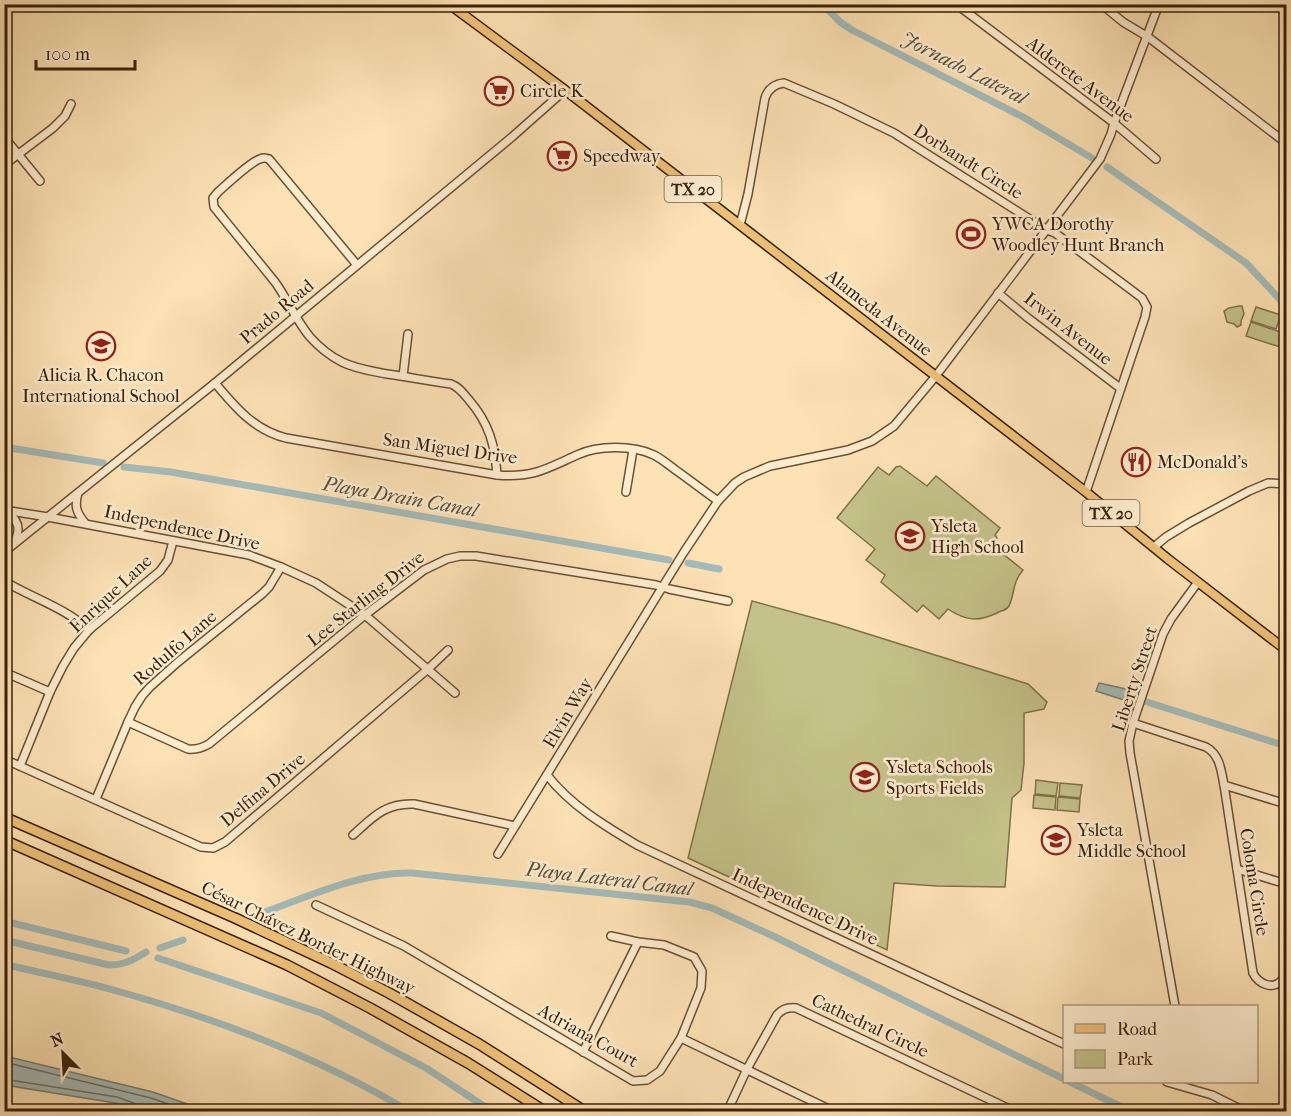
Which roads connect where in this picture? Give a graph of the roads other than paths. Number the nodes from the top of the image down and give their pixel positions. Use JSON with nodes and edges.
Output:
{"nodes":[{"id":1,"x":449,"y":4,"type":"edge"},
{"id":2,"x":956,"y":4,"type":"edge"},
{"id":3,"x":1101,"y":4,"type":"edge"},
{"id":4,"x":1159,"y":4,"type":"edge"},
{"id":5,"x":1148,"y":37,"type":"junction"},
{"id":6,"x":565,"y":90,"type":"junction"},
{"id":7,"x":71,"y":104,"type":"dead end"},
{"id":8,"x":1114,"y":123,"type":"junction"},
{"id":9,"x":4,"y":137,"type":"edge"},
{"id":10,"x":1287,"y":143,"type":"edge"},
{"id":11,"x":18,"y":154,"type":"junction"},
{"id":12,"x":1156,"y":159,"type":"dead end"},
{"id":13,"x":4,"y":165,"type":"edge"},
{"id":14,"x":40,"y":181,"type":"dead end"},
{"id":15,"x":740,"y":225,"type":"junction"},
{"id":16,"x":1047,"y":230,"type":"junction"},
{"id":17,"x":357,"y":265,"type":"junction"},
{"id":18,"x":998,"y":293,"type":"junction"},
{"id":19,"x":295,"y":316,"type":"junction"},
{"id":20,"x":408,"y":334,"type":"dead end"},
{"id":21,"x":403,"y":376,"type":"junction"},
{"id":22,"x":935,"y":377,"type":"junction"},
{"id":23,"x":215,"y":382,"type":"junction"},
{"id":24,"x":1120,"y":388,"type":"junction"},
{"id":25,"x":633,"y":450,"type":"junction"},
{"id":26,"x":497,"y":475,"type":"junction"},
{"id":27,"x":1287,"y":484,"type":"edge"},
{"id":28,"x":78,"y":492,"type":"junction"},
{"id":29,"x":626,"y":492,"type":"dead end"},
{"id":30,"x":1086,"y":492,"type":"junction"},
{"id":31,"x":718,"y":501,"type":"junction"},
{"id":32,"x":4,"y":511,"type":"edge"},
{"id":33,"x":48,"y":517,"type":"junction"},
{"id":34,"x":85,"y":524,"type":"junction"},
{"id":35,"x":173,"y":541,"type":"junction"},
{"id":36,"x":13,"y":545,"type":"junction"},
{"id":37,"x":1154,"y":548,"type":"junction"},
{"id":38,"x":4,"y":552,"type":"edge"},
{"id":39,"x":281,"y":567,"type":"junction"},
{"id":40,"x":4,"y":580,"type":"edge"},
{"id":41,"x":1198,"y":582,"type":"junction"},
{"id":42,"x":663,"y":587,"type":"junction"},
{"id":43,"x":728,"y":601,"type":"dead end"},
{"id":44,"x":365,"y":615,"type":"junction"},
{"id":45,"x":89,"y":630,"type":"junction"},
{"id":46,"x":448,"y":650,"type":"dead end"},
{"id":47,"x":1287,"y":650,"type":"edge"},
{"id":48,"x":428,"y":669,"type":"junction"},
{"id":49,"x":4,"y":672,"type":"edge"},
{"id":50,"x":50,"y":692,"type":"junction"},
{"id":51,"x":455,"y":693,"type":"dead end"},
{"id":52,"x":128,"y":722,"type":"junction"},
{"id":53,"x":1133,"y":723,"type":"junction"},
{"id":54,"x":4,"y":759,"type":"edge"},
{"id":55,"x":20,"y":765,"type":"junction"},
{"id":56,"x":547,"y":775,"type":"junction"},
{"id":57,"x":1224,"y":785,"type":"junction"},
{"id":58,"x":96,"y":799,"type":"junction"},
{"id":59,"x":1287,"y":804,"type":"edge"},
{"id":60,"x":4,"y":817,"type":"edge"},
{"id":61,"x":515,"y":826,"type":"junction"},
{"id":62,"x":353,"y":835,"type":"dead end"},
{"id":63,"x":4,"y":840,"type":"edge"},
{"id":64,"x":4,"y":846,"type":"edge"},
{"id":65,"x":498,"y":854,"type":"dead end"},
{"id":66,"x":58,"y":863,"type":"junction"},
{"id":67,"x":1237,"y":869,"type":"junction"},
{"id":68,"x":1287,"y":884,"type":"edge"},
{"id":69,"x":316,"y":905,"type":"dead end"},
{"id":70,"x":611,"y":936,"type":"dead end"},
{"id":71,"x":639,"y":942,"type":"junction"},
{"id":72,"x":1287,"y":971,"type":"edge"},
{"id":73,"x":1175,"y":1005,"type":"edge"},
{"id":74,"x":681,"y":1038,"type":"junction"},
{"id":75,"x":1063,"y":1043,"type":"edge"},
{"id":76,"x":583,"y":1052,"type":"junction"},
{"id":77,"x":747,"y":1069,"type":"junction"},
{"id":78,"x":1173,"y":1083,"type":"edge"},
{"id":79,"x":1233,"y":1109,"type":"edge"},
{"id":80,"x":546,"y":1112,"type":"edge"},
{"id":81,"x":586,"y":1112,"type":"edge"},
{"id":82,"x":727,"y":1112,"type":"edge"},
{"id":83,"x":835,"y":1112,"type":"edge"},
{"id":84,"x":1016,"y":1112,"type":"edge"},
{"id":85,"x":1246,"y":1112,"type":"edge"}],
"edges":[{"from":1,"to":6,"type":"main road","name":"Alameda Avenue","number":"TX 20"},
{"from":2,"to":8,"type":"street","name":"Alderete Avenue"},
{"from":3,"to":5,"type":"street"},
{"from":4,"to":5,"type":"street","name":"Elvin Way"},
{"from":5,"to":8,"type":"street","name":"Elvin Way"},
{"from":5,"to":10,"type":"street"},
{"from":6,"to":15,"type":"main road","name":"Alameda Avenue","number":"TX 20"},
{"from":6,"to":17,"type":"street","name":"Prado Road"},
{"from":7,"to":11,"type":"street"},
{"from":8,"to":12,"type":"street","name":"Alderete Avenue"},
{"from":8,"to":16,"type":"street","name":"Elvin Way"},
{"from":9,"to":11,"type":"street"},
{"from":11,"to":13,"type":"street"},
{"from":11,"to":14,"type":"street"},
{"from":15,"to":16,"type":"street","name":"Dorbandt Circle"},
{"from":15,"to":22,"type":"main road","name":"Alameda Avenue","number":"TX 20"},
{"from":16,"to":18,"type":"street","name":"Elvin Way"},
{"from":16,"to":24,"type":"street","name":"Dorbandt Circle"},
{"from":17,"to":19,"type":"street","name":"Prado Road"},
{"from":17,"to":19,"type":"street"},
{"from":18,"to":22,"type":"street","name":"Elvin Way"},
{"from":18,"to":24,"type":"street","name":"Irwin Avenue"},
{"from":19,"to":21,"type":"street"},
{"from":19,"to":23,"type":"street","name":"Prado Road"},
{"from":20,"to":21,"type":"street"},
{"from":21,"to":26,"type":"street"},
{"from":22,"to":30,"type":"main road","name":"Alameda Avenue","number":"TX 20"},
{"from":22,"to":31,"type":"street","name":"Elvin Way"},
{"from":23,"to":26,"type":"street","name":"San Miguel Drive"},
{"from":23,"to":28,"type":"street","name":"Prado Road"},
{"from":24,"to":30,"type":"street","name":"Dorbandt Circle"},
{"from":25,"to":26,"type":"street","name":"San Miguel Drive"},
{"from":25,"to":29,"type":"street"},
{"from":25,"to":31,"type":"street","name":"San Miguel Drive"},
{"from":27,"to":37,"type":"street"},
{"from":28,"to":33,"type":"street","name":"Prado Road"},
{"from":28,"to":34,"type":"street"},
{"from":30,"to":37,"type":"main road","name":"Alameda Avenue","number":"TX 20"},
{"from":31,"to":42,"type":"street","name":"Elvin Way"},
{"from":32,"to":33,"type":"street","name":"Independence Drive"},
{"from":32,"to":36,"type":"street"},
{"from":33,"to":34,"type":"street","name":"Independence Drive"},
{"from":33,"to":36,"type":"street","name":"Prado Road"},
{"from":34,"to":35,"type":"street","name":"Independence Drive"},
{"from":35,"to":39,"type":"street","name":"Independence Drive"},
{"from":35,"to":45,"type":"street","name":"Enrique Lane"},
{"from":36,"to":38,"type":"street","name":"Prado Road"},
{"from":37,"to":41,"type":"main road","name":"Alameda Avenue","number":"TX 20"},
{"from":39,"to":44,"type":"street","name":"Independence Drive"},
{"from":39,"to":52,"type":"street","name":"Rodulfo Lane"},
{"from":40,"to":45,"type":"street"},
{"from":41,"to":47,"type":"main road","name":"Alameda Avenue","number":"TX 20"},
{"from":41,"to":53,"type":"street","name":"Liberty Street"},
{"from":42,"to":43,"type":"street","name":"Lee Starling Drive"},
{"from":42,"to":44,"type":"street","name":"Lee Starling Drive"},
{"from":42,"to":56,"type":"street","name":"Elvin Way"},
{"from":44,"to":48,"type":"street","name":"Independence Drive"},
{"from":44,"to":52,"type":"street","name":"Lee Starling Drive"},
{"from":45,"to":50,"type":"street","name":"Enrique Lane"},
{"from":46,"to":48,"type":"street","name":"Delfina Drive"},
{"from":48,"to":51,"type":"street","name":"Independence Drive"},
{"from":48,"to":58,"type":"street","name":"Delfina Drive"},
{"from":49,"to":50,"type":"street"},
{"from":50,"to":55,"type":"street","name":"Enrique Lane"},
{"from":52,"to":58,"type":"street","name":"Rodulfo Lane"},
{"from":53,"to":57,"type":"street","name":"Coloma Circle"},
{"from":53,"to":73,"type":"street","name":"Liberty Street"},
{"from":54,"to":55,"type":"street","name":"Delfina Drive"},
{"from":55,"to":58,"type":"street","name":"Delfina Drive"},
{"from":56,"to":61,"type":"street","name":"Elvin Way"},
{"from":56,"to":75,"type":"street","name":"Independence Drive"},
{"from":57,"to":59,"type":"street"},
{"from":57,"to":67,"type":"street","name":"Coloma Circle"},
{"from":60,"to":81,"type":"highway","name":"César Chávez Border Highway"},
{"from":61,"to":62,"type":"street"},
{"from":61,"to":65,"type":"street","name":"Elvin Way"},
{"from":63,"to":66,"type":"highway","name":"César Chávez Border Highway"},
{"from":64,"to":66,"type":"highway"},
{"from":66,"to":80,"type":"highway","name":"César Chávez Border Highway"},
{"from":67,"to":68,"type":"street"},
{"from":67,"to":72,"type":"street","name":"Coloma Circle"},
{"from":69,"to":76,"type":"street","name":"Adriana Court"},
{"from":70,"to":71,"type":"street","name":"Adriana Court"},
{"from":71,"to":74,"type":"street","name":"Adriana Court"},
{"from":71,"to":76,"type":"street"},
{"from":74,"to":76,"type":"street","name":"Adriana Court"},
{"from":74,"to":77,"type":"street"},
{"from":77,"to":82,"type":"street","name":"Cathedral Circle"},
{"from":77,"to":83,"type":"street"},
{"from":77,"to":84,"type":"street","name":"Cathedral Circle"},
{"from":78,"to":79,"type":"street"},
{"from":79,"to":85,"type":"street"}]}
